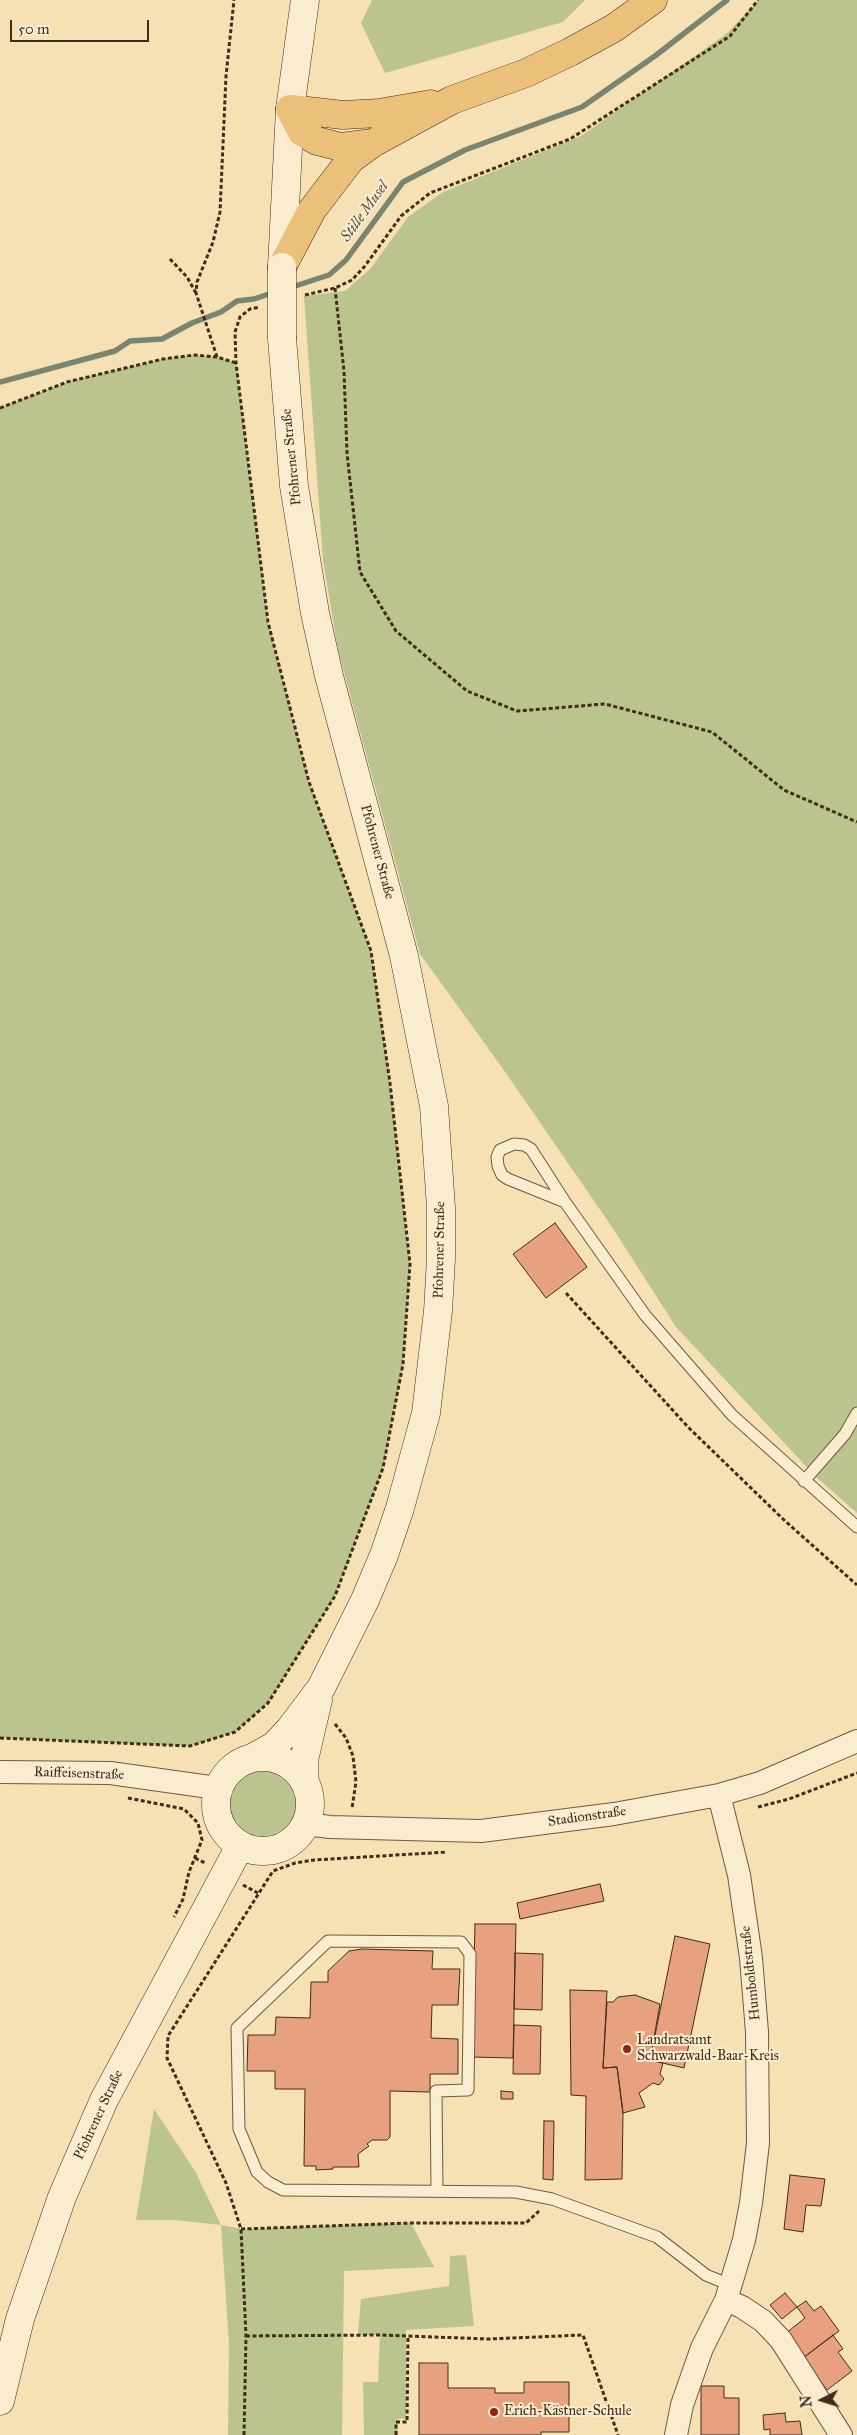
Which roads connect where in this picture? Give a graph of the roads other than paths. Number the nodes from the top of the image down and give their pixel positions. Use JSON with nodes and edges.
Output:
{"nodes":[{"id":1,"x":305,"y":0,"type":"edge"},
{"id":2,"x":653,"y":0,"type":"edge"},
{"id":3,"x":452,"y":100,"type":"junction"},
{"id":4,"x":290,"y":109,"type":"junction"},
{"id":5,"x":373,"y":143,"type":"junction"},
{"id":6,"x":282,"y":267,"type":"junction"},
{"id":7,"x":565,"y":1202,"type":"junction"},
{"id":8,"x":857,"y":1413,"type":"edge"},
{"id":9,"x":804,"y":1481,"type":"junction"},
{"id":10,"x":857,"y":1527,"type":"edge"},
{"id":11,"x":319,"y":1698,"type":"junction"},
{"id":12,"x":857,"y":1742,"type":"edge"},
{"id":13,"x":252,"y":1758,"type":"junction"},
{"id":14,"x":0,"y":1772,"type":"edge"},
{"id":15,"x":304,"y":1779,"type":"junction"},
{"id":16,"x":217,"y":1788,"type":"junction"},
{"id":17,"x":722,"y":1805,"type":"junction"},
{"id":18,"x":306,"y":1824,"type":"junction"},
{"id":19,"x":240,"y":1846,"type":"junction"},
{"id":20,"x":436,"y":2191,"type":"junction"},
{"id":21,"x":728,"y":2293,"type":"junction"},
{"id":22,"x":0,"y":2401,"type":"edge"},
{"id":23,"x":676,"y":2435,"type":"edge"},
{"id":24,"x":841,"y":2435,"type":"edge"}],
"edges":[{"from":1,"to":4,"type":"main road","name":"Pfohrener Straße"},
{"from":2,"to":3,"type":"highway"},
{"from":3,"to":4,"type":"highway"},
{"from":3,"to":5,"type":"highway"},
{"from":4,"to":5,"type":"highway"},
{"from":4,"to":6,"type":"main road","name":"Pfohrener Straße"},
{"from":5,"to":6,"type":"highway"},
{"from":6,"to":11,"type":"main road","name":"Pfohrener Straße","bridge":true},
{"from":7,"to":7,"type":"lane"},
{"from":7,"to":9,"type":"lane"},
{"from":8,"to":9,"type":"lane"},
{"from":9,"to":10,"type":"lane"},
{"from":11,"to":13,"type":"main road","name":"Pfohrener Straße"},
{"from":11,"to":15,"type":"main road","name":"Pfohrener Straße"},
{"from":12,"to":17,"type":"street","name":"Stadionstraße"},
{"from":13,"to":15,"type":"main road"},
{"from":13,"to":16,"type":"main road"},
{"from":14,"to":16,"type":"street","name":"Raiffeisenstraße"},
{"from":15,"to":18,"type":"main road"},
{"from":16,"to":19,"type":"main road"},
{"from":17,"to":18,"type":"street","name":"Stadionstraße"},
{"from":17,"to":21,"type":"street","name":"Humboldtstraße"},
{"from":18,"to":19,"type":"main road"},
{"from":19,"to":22,"type":"main road","name":"Pfohrener Straße"},
{"from":20,"to":20,"type":"lane"},
{"from":20,"to":21,"type":"lane"},
{"from":21,"to":23,"type":"street","name":"Humboldtstraße"},
{"from":21,"to":24,"type":"street"}]}
